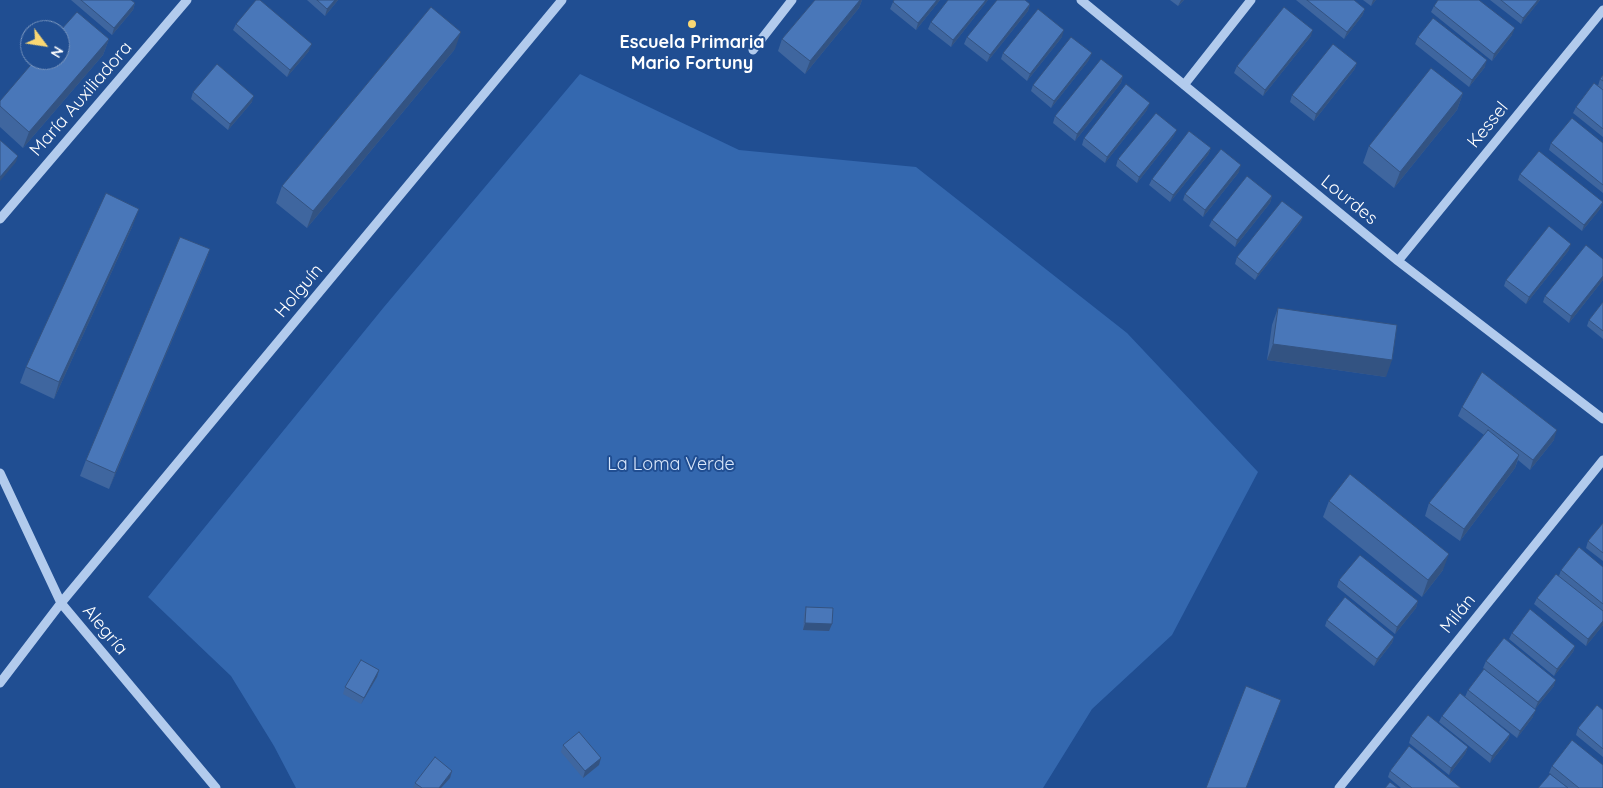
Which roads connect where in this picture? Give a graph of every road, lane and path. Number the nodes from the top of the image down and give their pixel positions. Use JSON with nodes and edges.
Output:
{"nodes":[{"id":1,"x":187,"y":0,"type":"edge"},
{"id":2,"x":562,"y":0,"type":"edge"},
{"id":3,"x":792,"y":0,"type":"edge"},
{"id":4,"x":1081,"y":0,"type":"edge"},
{"id":5,"x":1251,"y":0,"type":"edge"},
{"id":6,"x":1603,"y":10,"type":"edge"},
{"id":7,"x":753,"y":50,"type":"dead end"},
{"id":8,"x":1184,"y":85,"type":"junction"},
{"id":9,"x":0,"y":219,"type":"edge"},
{"id":10,"x":1398,"y":261,"type":"junction"},
{"id":11,"x":1603,"y":419,"type":"edge"},
{"id":12,"x":1603,"y":460,"type":"edge"},
{"id":13,"x":0,"y":472,"type":"edge"},
{"id":14,"x":61,"y":603,"type":"junction"},
{"id":15,"x":0,"y":683,"type":"edge"},
{"id":16,"x":216,"y":788,"type":"edge"},
{"id":17,"x":1339,"y":788,"type":"edge"}],
"edges":[{"from":1,"to":9,"type":"street","name":"María Auxiliadora"},
{"from":2,"to":14,"type":"street","name":"Holguín"},
{"from":3,"to":7,"type":"street"},
{"from":4,"to":8,"type":"street","name":"Lourdes"},
{"from":5,"to":8,"type":"street"},
{"from":6,"to":10,"type":"street","name":"Kessel"},
{"from":8,"to":10,"type":"street","name":"Lourdes"},
{"from":10,"to":11,"type":"street","name":"Lourdes"},
{"from":12,"to":17,"type":"street","name":"Milán"},
{"from":13,"to":14,"type":"street","name":"Alegría"},
{"from":14,"to":15,"type":"street","name":"Holguín"},
{"from":14,"to":16,"type":"street","name":"Alegría"}]}
